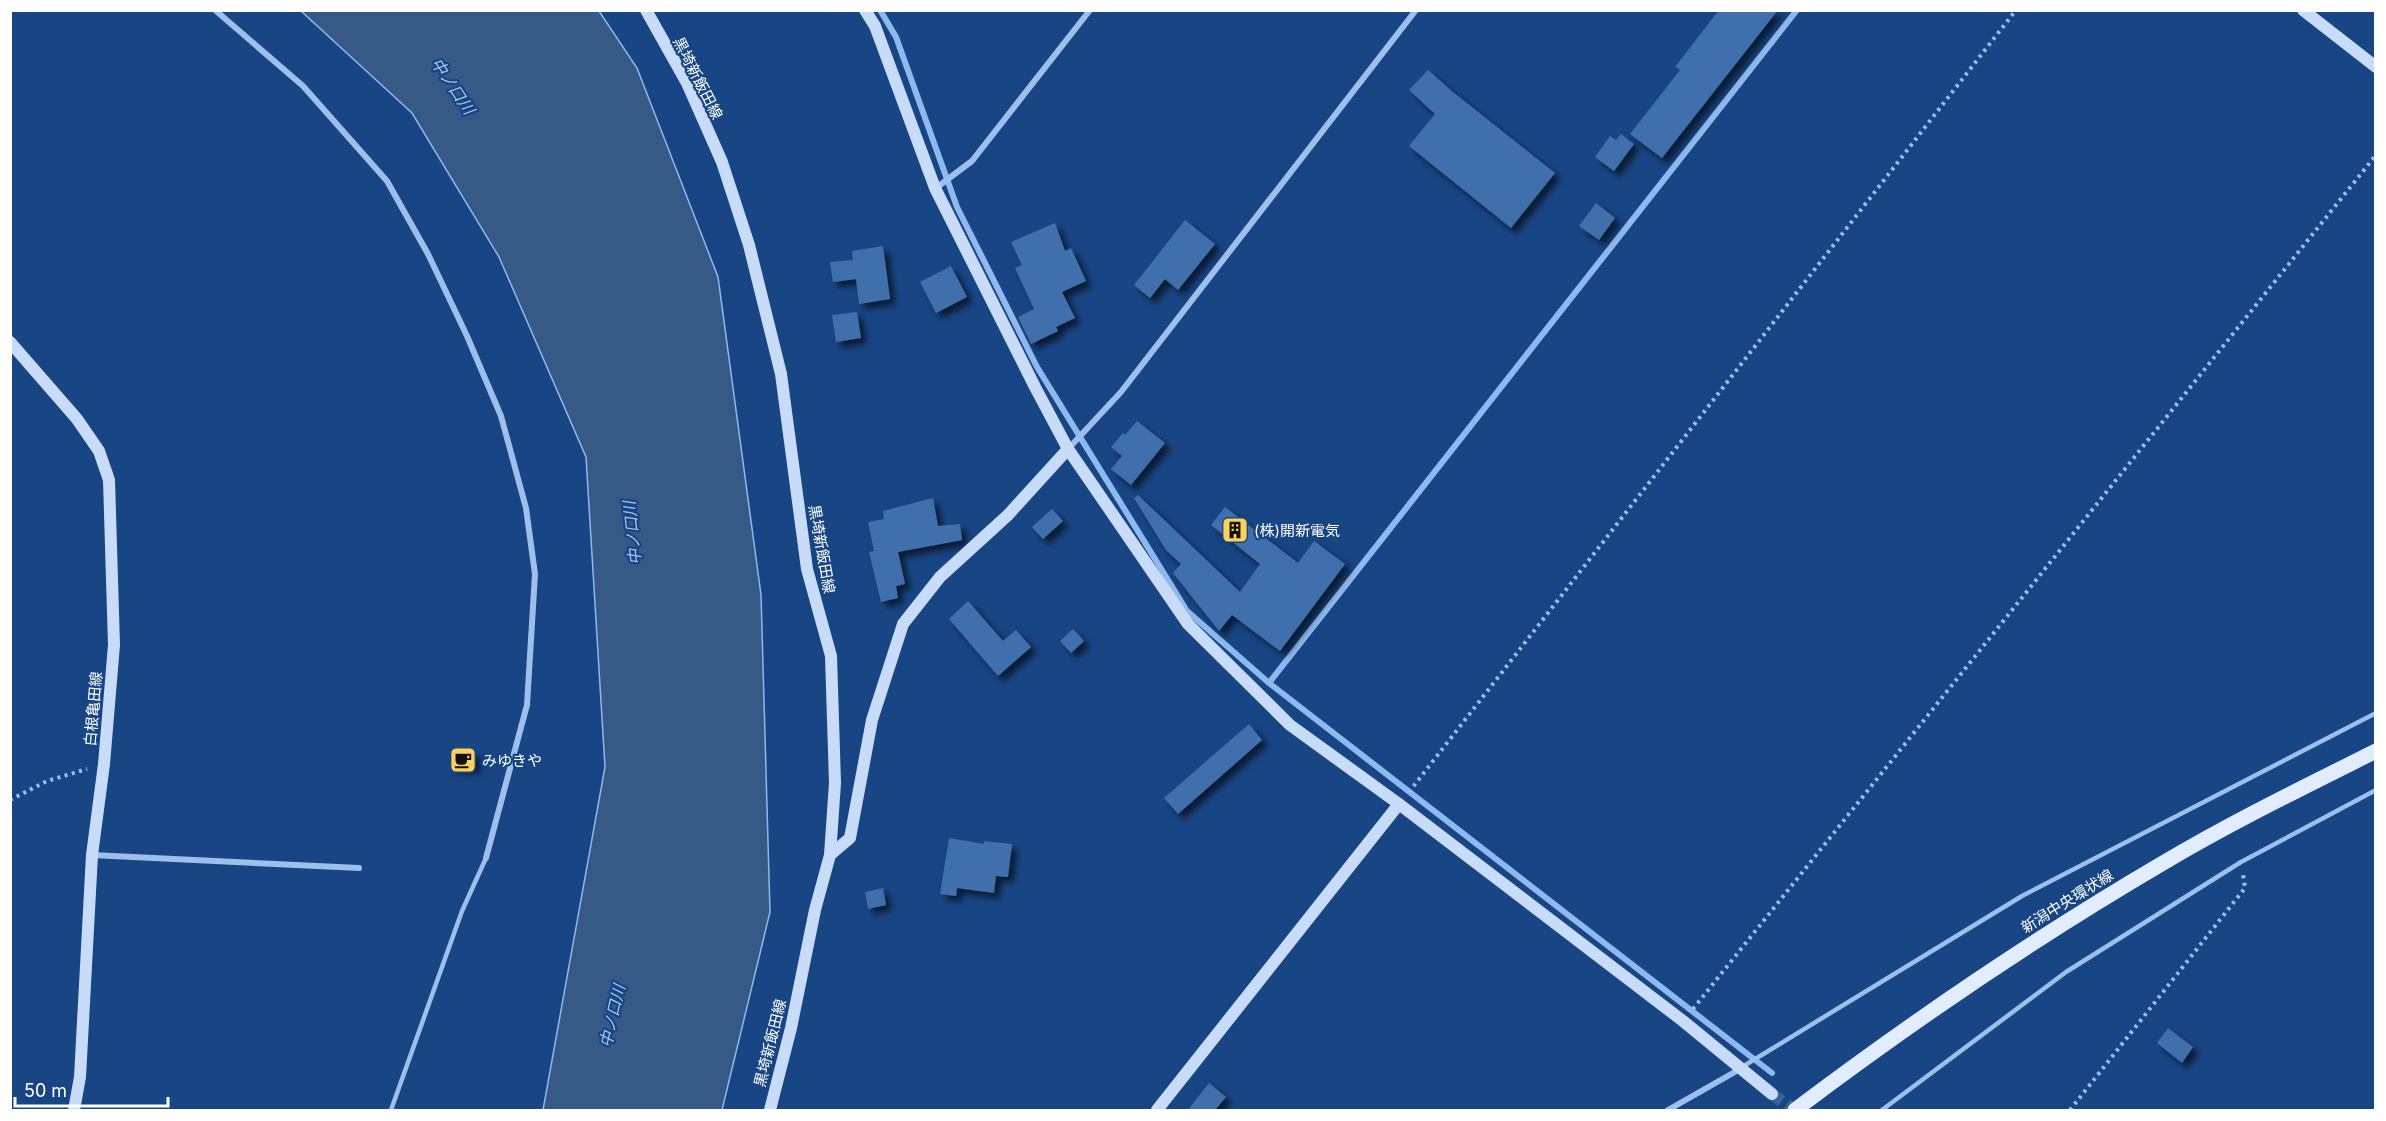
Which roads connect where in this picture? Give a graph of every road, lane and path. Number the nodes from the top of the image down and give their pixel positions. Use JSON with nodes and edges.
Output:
{"nodes":[{"id":1,"x":215,"y":10,"type":"edge"},
{"id":2,"x":646,"y":10,"type":"edge"},
{"id":3,"x":865,"y":10,"type":"edge"},
{"id":4,"x":1090,"y":10,"type":"edge"},
{"id":5,"x":1416,"y":10,"type":"edge"},
{"id":6,"x":2016,"y":10,"type":"edge"},
{"id":7,"x":2303,"y":10,"type":"edge"},
{"id":8,"x":2376,"y":67,"type":"edge"},
{"id":9,"x":2376,"y":154,"type":"edge"},
{"id":10,"x":935,"y":188,"type":"junction"},
{"id":11,"x":10,"y":342,"type":"edge"},
{"id":12,"x":1068,"y":449,"type":"junction"},
{"id":13,"x":2376,"y":713,"type":"edge"},
{"id":14,"x":2376,"y":751,"type":"edge"},
{"id":15,"x":104,"y":764,"type":"junction"},
{"id":16,"x":2376,"y":790,"type":"edge"},
{"id":17,"x":10,"y":800,"type":"edge"},
{"id":18,"x":1400,"y":804,"type":"junction"},
{"id":19,"x":92,"y":855,"type":"junction"},
{"id":20,"x":830,"y":855,"type":"junction"},
{"id":21,"x":486,"y":858,"type":"joint"},
{"id":22,"x":2241,"y":862,"type":"junction"},
{"id":23,"x":359,"y":868,"type":"dead end"},
{"id":24,"x":1683,"y":1021,"type":"junction"},
{"id":25,"x":1740,"y":1069,"type":"junction"},
{"id":26,"x":1772,"y":1094,"type":"tunnel mouth"},
{"id":27,"x":74,"y":1110,"type":"edge"},
{"id":28,"x":391,"y":1110,"type":"edge"},
{"id":29,"x":770,"y":1110,"type":"edge"},
{"id":30,"x":1157,"y":1110,"type":"edge"},
{"id":31,"x":1668,"y":1110,"type":"edge"},
{"id":32,"x":1795,"y":1110,"type":"edge"},
{"id":33,"x":1882,"y":1110,"type":"edge"},
{"id":34,"x":2070,"y":1110,"type":"edge"}],
"edges":[{"from":1,"to":21,"type":"street"},
{"from":2,"to":20,"type":"street","name":"黒埼新飯田線"},
{"from":3,"to":10,"type":"street"},
{"from":4,"to":10,"type":"street"},
{"from":5,"to":12,"type":"street"},
{"from":6,"to":18,"type":"path"},
{"from":7,"to":8,"type":"street"},
{"from":9,"to":24,"type":"path"},
{"from":10,"to":12,"type":"street"},
{"from":11,"to":15,"type":"street","name":"白根亀田線"},
{"from":12,"to":18,"type":"street"},
{"from":12,"to":20,"type":"street"},
{"from":13,"to":25,"type":"lane"},
{"from":14,"to":32,"type":"main road","name":"新潟中央環状線"},
{"from":15,"to":17,"type":"path"},
{"from":15,"to":19,"type":"street","name":"白根亀田線"},
{"from":16,"to":22,"type":"lane"},
{"from":18,"to":24,"type":"street"},
{"from":18,"to":30,"type":"street"},
{"from":19,"to":23,"type":"street"},
{"from":19,"to":27,"type":"street","name":"白根亀田線"},
{"from":20,"to":29,"type":"street","name":"黒埼新飯田線"},
{"from":21,"to":28,"type":"lane"},
{"from":22,"to":33,"type":"lane"},
{"from":22,"to":34,"type":"path"},
{"from":24,"to":25,"type":"street"},
{"from":25,"to":26,"type":"street"},
{"from":25,"to":31,"type":"street"}]}
